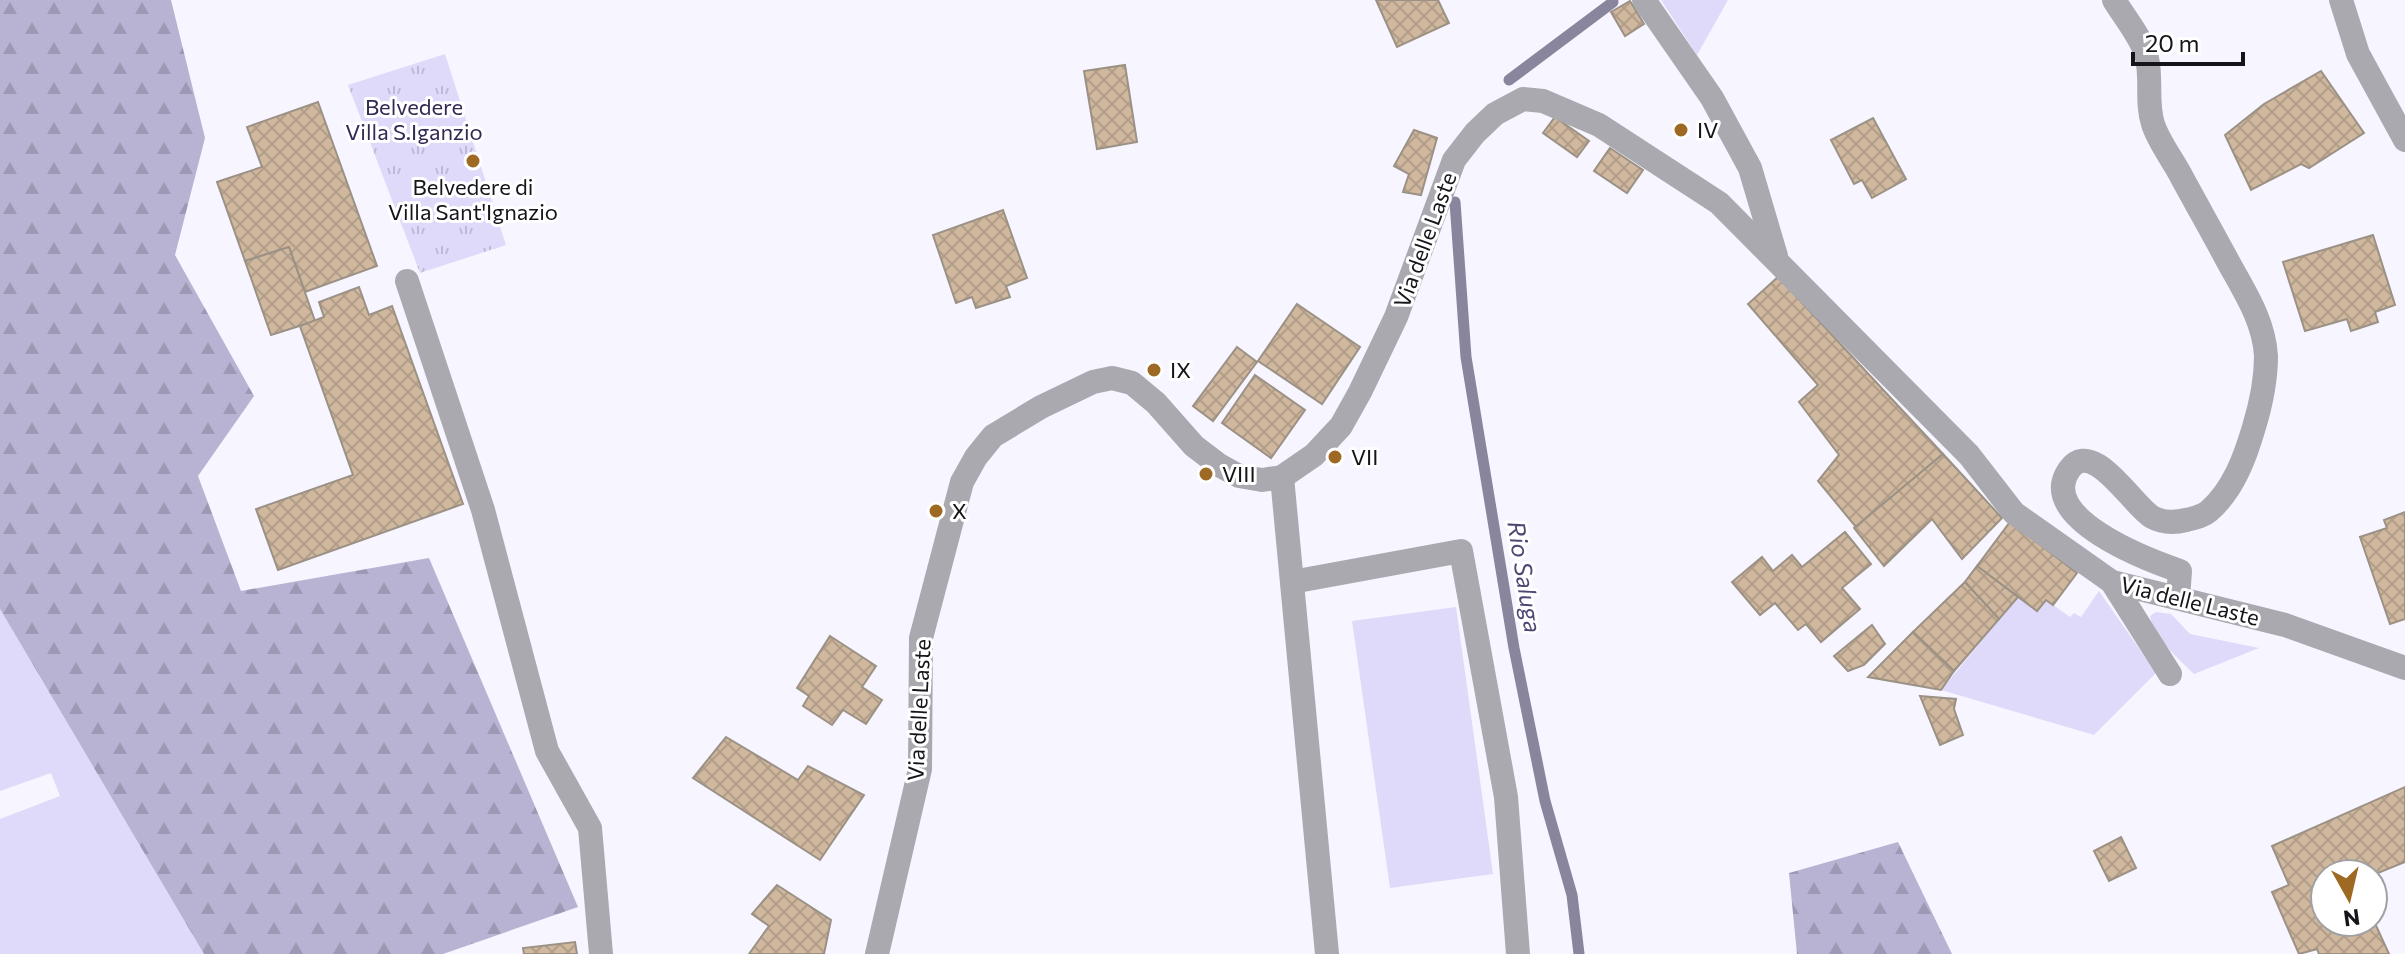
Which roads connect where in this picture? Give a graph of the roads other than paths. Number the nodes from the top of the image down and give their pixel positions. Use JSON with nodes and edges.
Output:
{"nodes":[{"id":1,"x":1644,"y":0,"type":"edge"},
{"id":2,"x":2114,"y":0,"type":"edge"},
{"id":3,"x":2341,"y":0,"type":"edge"},
{"id":4,"x":2405,"y":140,"type":"edge"},
{"id":5,"x":1777,"y":259,"type":"junction"},
{"id":6,"x":407,"y":281,"type":"dead end"},
{"id":7,"x":1282,"y":477,"type":"junction"},
{"id":8,"x":1291,"y":575,"type":"junction"},
{"id":9,"x":2112,"y":582,"type":"junction"},
{"id":10,"x":2178,"y":598,"type":"junction"},
{"id":11,"x":2405,"y":668,"type":"edge"},
{"id":12,"x":2170,"y":674,"type":"dead end"},
{"id":13,"x":601,"y":954,"type":"edge"},
{"id":14,"x":877,"y":954,"type":"edge"},
{"id":15,"x":1327,"y":954,"type":"edge"},
{"id":16,"x":1518,"y":954,"type":"edge"}],
"edges":[{"from":1,"to":5,"type":"street"},
{"from":2,"to":10,"type":"street"},
{"from":3,"to":4,"type":"street"},
{"from":5,"to":7,"type":"street","name":"Via delle Laste"},
{"from":5,"to":9,"type":"street","name":"Via delle Laste"},
{"from":6,"to":13,"type":"street"},
{"from":7,"to":8,"type":"street"},
{"from":7,"to":14,"type":"street","name":"Via delle Laste"},
{"from":8,"to":15,"type":"street"},
{"from":8,"to":16,"type":"street"},
{"from":9,"to":10,"type":"street","name":"Via delle Laste"},
{"from":9,"to":12,"type":"street"},
{"from":10,"to":11,"type":"street","name":"Via delle Laste"}]}
